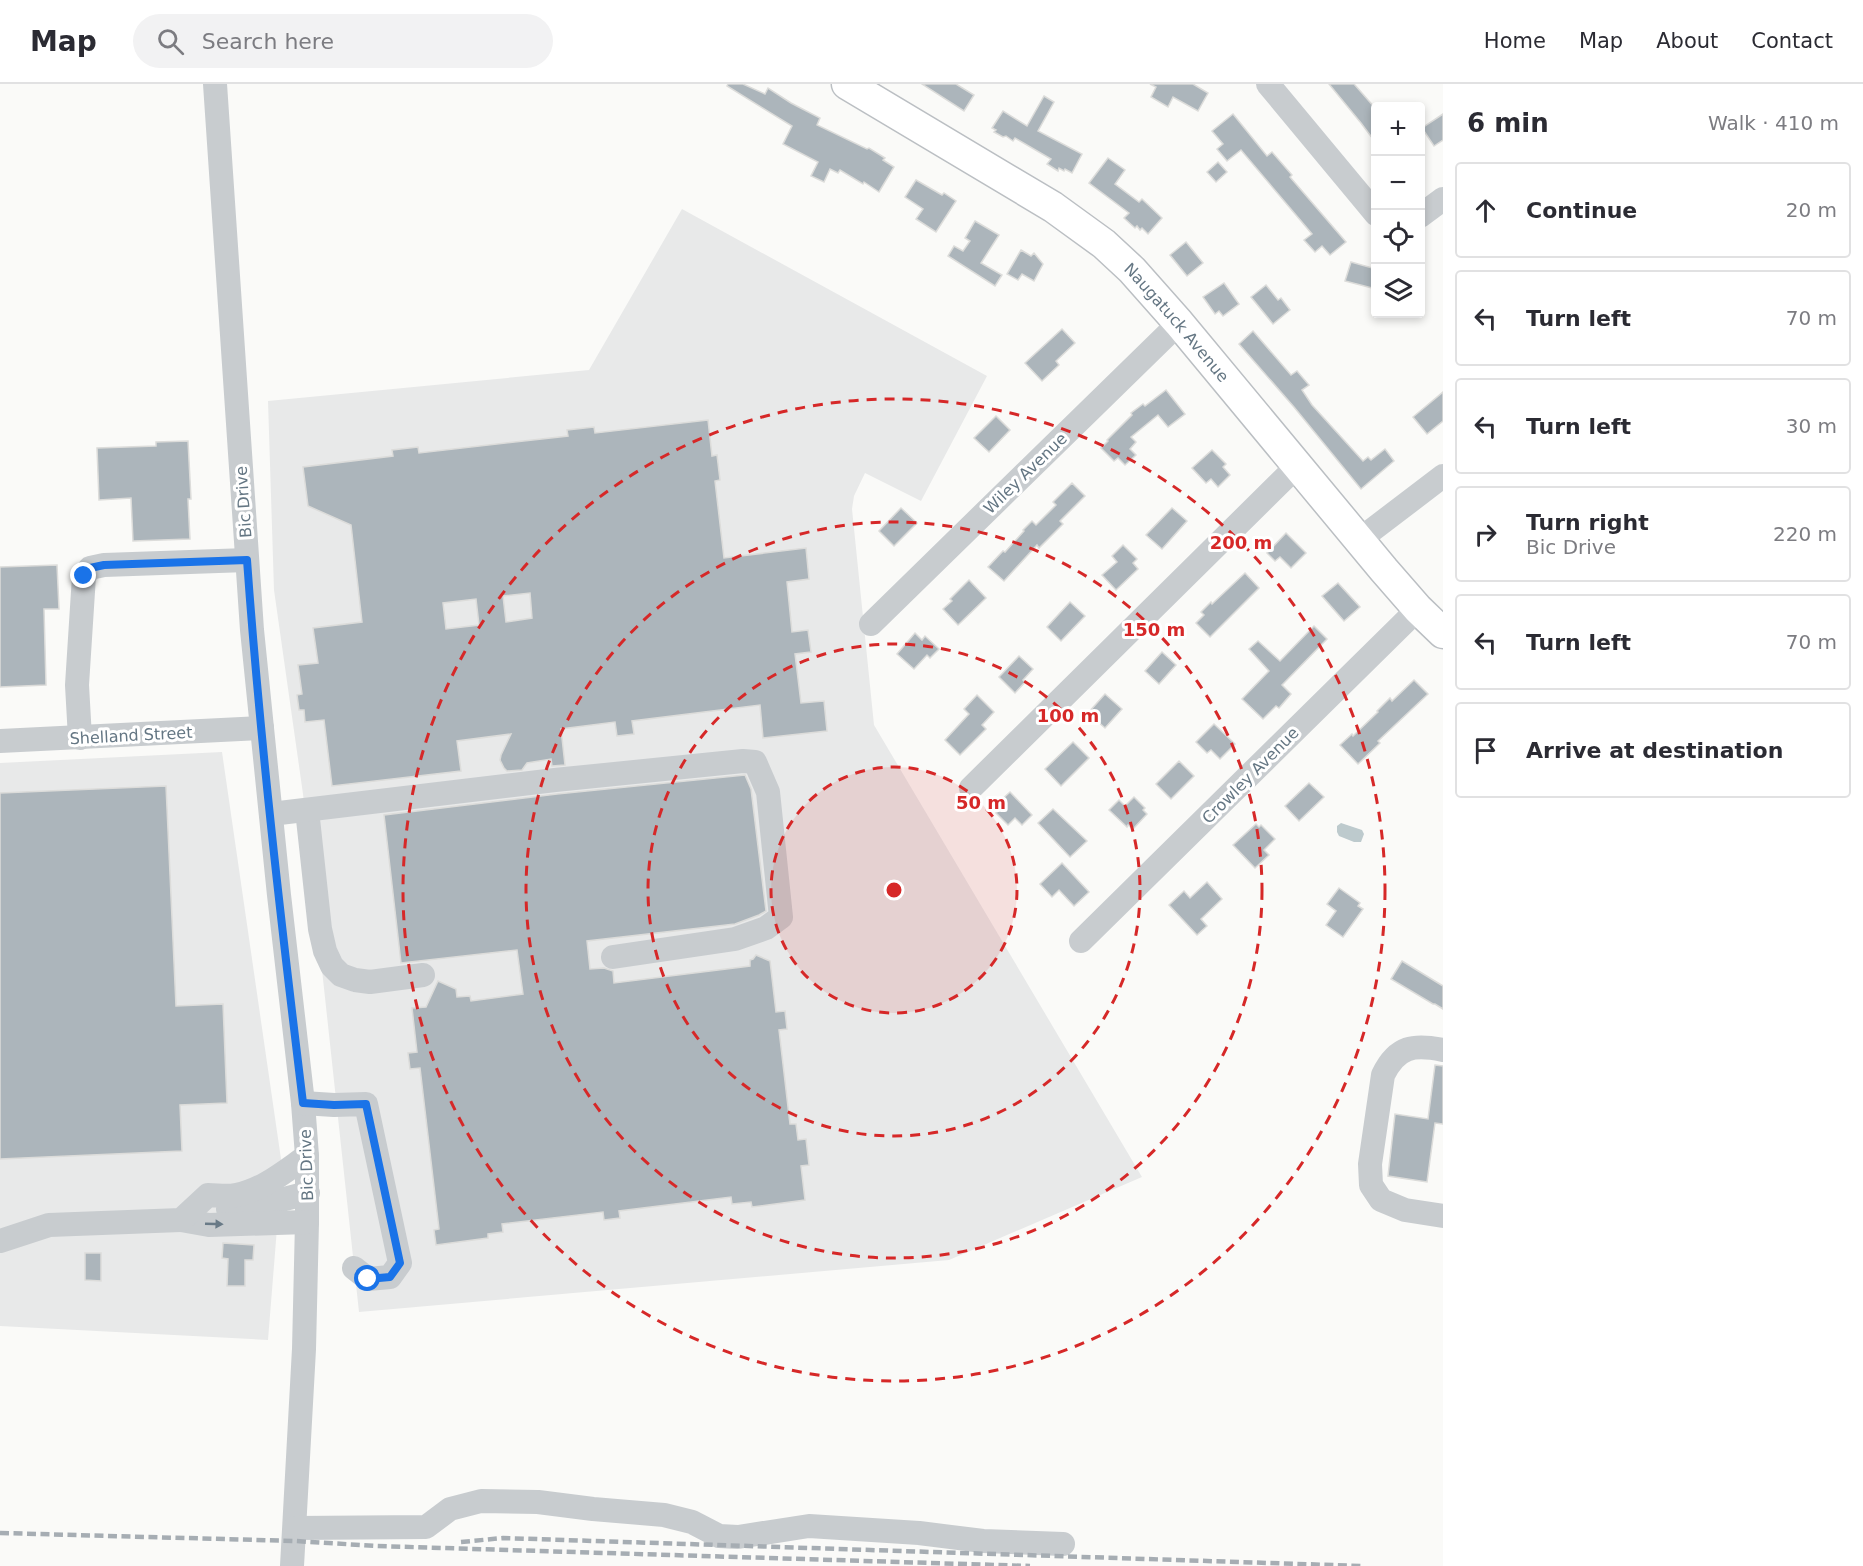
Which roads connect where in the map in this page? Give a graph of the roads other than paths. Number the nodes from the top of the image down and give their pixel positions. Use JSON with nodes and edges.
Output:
{"nodes":[{"id":1,"x":215,"y":84,"type":"edge"},
{"id":2,"x":847,"y":84,"type":"edge"},
{"id":3,"x":1268,"y":84,"type":"edge"},
{"id":4,"x":1443,"y":199,"type":"edge"},
{"id":5,"x":1373,"y":210,"type":"edge"},
{"id":6,"x":1425,"y":212,"type":"edge"},
{"id":7,"x":1179,"y":323,"type":"junction"},
{"id":8,"x":1297,"y":466,"type":"junction"},
{"id":9,"x":1443,"y":476,"type":"edge"},
{"id":10,"x":1359,"y":540,"type":"junction"},
{"id":11,"x":247,"y":560,"type":"junction"},
{"id":12,"x":1418,"y":609,"type":"junction"},
{"id":13,"x":872,"y":624,"type":"dead end"},
{"id":14,"x":1443,"y":633,"type":"edge"},
{"id":15,"x":262,"y":728,"type":"junction"},
{"id":16,"x":80,"y":738,"type":"junction"},
{"id":17,"x":0,"y":741,"type":"edge"},
{"id":18,"x":971,"y":788,"type":"dead end"},
{"id":19,"x":307,"y":810,"type":"junction"},
{"id":20,"x":271,"y":813,"type":"junction"},
{"id":21,"x":1081,"y":941,"type":"dead end"},
{"id":22,"x":613,"y":957,"type":"dead end"},
{"id":23,"x":423,"y":975,"type":"dead end"},
{"id":24,"x":1443,"y":1050,"type":"edge"},
{"id":25,"x":303,"y":1103,"type":"junction"},
{"id":26,"x":306,"y":1156,"type":"junction"},
{"id":27,"x":308,"y":1193,"type":"junction"},
{"id":28,"x":1443,"y":1216,"type":"edge"},
{"id":29,"x":181,"y":1220,"type":"junction"},
{"id":30,"x":307,"y":1222,"type":"junction"},
{"id":31,"x":0,"y":1241,"type":"edge"},
{"id":32,"x":354,"y":1268,"type":"dead end"},
{"id":33,"x":295,"y":1528,"type":"junction"},
{"id":34,"x":1063,"y":1544,"type":"dead end"},
{"id":35,"x":292,"y":1566,"type":"edge"}],
"edges":[{"from":1,"to":11,"type":"street","name":"Bic Drive"},
{"from":2,"to":7,"type":"main road","name":"Naugatuck Avenue"},
{"from":3,"to":5,"type":"street"},
{"from":4,"to":6,"type":"street"},
{"from":7,"to":8,"type":"main road","name":"Naugatuck Avenue"},
{"from":7,"to":13,"type":"street","name":"Wiley Avenue"},
{"from":8,"to":10,"type":"main road","name":"Naugatuck Avenue"},
{"from":8,"to":18,"type":"street"},
{"from":9,"to":10,"type":"street"},
{"from":10,"to":12,"type":"main road","name":"Naugatuck Avenue"},
{"from":11,"to":15,"type":"street","name":"Bic Drive"},
{"from":11,"to":16,"type":"street"},
{"from":12,"to":14,"type":"main road","name":"Naugatuck Avenue"},
{"from":12,"to":21,"type":"street","name":"Crowley Avenue"},
{"from":15,"to":16,"type":"street","name":"Shelland Street"},
{"from":15,"to":20,"type":"street","name":"Bic Drive"},
{"from":16,"to":17,"type":"street","name":"Shelland Street"},
{"from":19,"to":20,"type":"street"},
{"from":19,"to":22,"type":"street"},
{"from":19,"to":23,"type":"street"},
{"from":20,"to":25,"type":"street","name":"Bic Drive"},
{"from":24,"to":28,"type":"street"},
{"from":25,"to":26,"type":"street","name":"Bic Drive"},
{"from":25,"to":32,"type":"street"},
{"from":26,"to":27,"type":"street","name":"Bic Drive"},
{"from":26,"to":29,"type":"street"},
{"from":27,"to":29,"type":"street"},
{"from":27,"to":30,"type":"street","name":"Bic Drive"},
{"from":29,"to":30,"type":"street","one_way":true},
{"from":29,"to":31,"type":"street"},
{"from":30,"to":33,"type":"street","name":"Bic Drive"},
{"from":33,"to":34,"type":"street"},
{"from":33,"to":35,"type":"street","name":"Bic Drive"}]}
